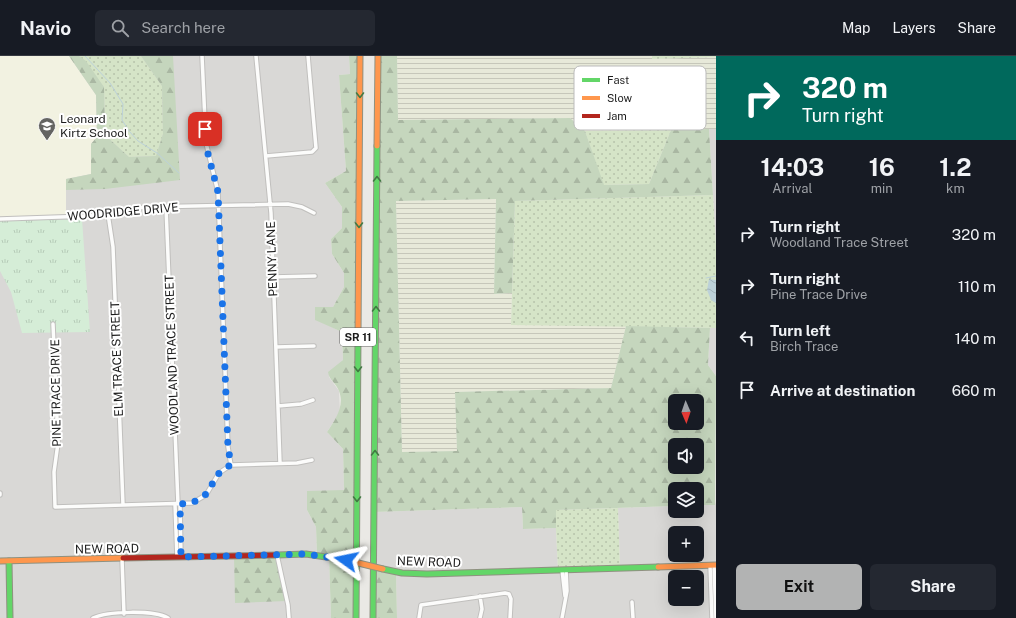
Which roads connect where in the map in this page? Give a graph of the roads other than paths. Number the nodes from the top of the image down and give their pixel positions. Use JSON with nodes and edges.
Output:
{"nodes":[{"id":1,"x":202,"y":56,"type":"edge"},
{"id":2,"x":256,"y":56,"type":"edge"},
{"id":3,"x":308,"y":56,"type":"edge"},
{"id":4,"x":360,"y":56,"type":"edge"},
{"id":5,"x":378,"y":56,"type":"edge"},
{"id":6,"x":266,"y":156,"type":"junction"},
{"id":7,"x":270,"y":204,"type":"junction"},
{"id":8,"x":219,"y":206,"type":"junction"},
{"id":9,"x":166,"y":207,"type":"junction"},
{"id":10,"x":314,"y":213,"type":"dead end"},
{"id":11,"x":108,"y":214,"type":"junction"},
{"id":12,"x":0,"y":219,"type":"edge"},
{"id":13,"x":315,"y":276,"type":"dead end"},
{"id":14,"x":273,"y":278,"type":"junction"},
{"id":15,"x":53,"y":324,"type":"dead end"},
{"id":16,"x":314,"y":346,"type":"dead end"},
{"id":17,"x":276,"y":348,"type":"junction"},
{"id":18,"x":313,"y":400,"type":"dead end"},
{"id":19,"x":278,"y":406,"type":"junction"},
{"id":20,"x":312,"y":460,"type":"dead end"},
{"id":21,"x":280,"y":464,"type":"junction"},
{"id":22,"x":231,"y":465,"type":"junction"},
{"id":23,"x":178,"y":504,"type":"junction"},
{"id":24,"x":123,"y":505,"type":"junction"},
{"id":25,"x":277,"y":555,"type":"junction"},
{"id":26,"x":179,"y":557,"type":"junction"},
{"id":27,"x":122,"y":559,"type":"junction"},
{"id":28,"x":0,"y":561,"type":"edge"},
{"id":29,"x":9,"y":561,"type":"junction"},
{"id":30,"x":713,"y":565,"type":"edge"},
{"id":31,"x":564,"y":570,"type":"junction"},
{"id":32,"x":480,"y":596,"type":"junction"},
{"id":33,"x":632,"y":602,"type":"dead end"},
{"id":34,"x":713,"y":611,"type":"edge"},
{"id":35,"x":124,"y":614,"type":"junction"},
{"id":36,"x":10,"y":618,"type":"edge"},
{"id":37,"x":93,"y":618,"type":"edge"},
{"id":38,"x":168,"y":618,"type":"edge"},
{"id":39,"x":289,"y":618,"type":"edge"},
{"id":40,"x":356,"y":618,"type":"edge"},
{"id":41,"x":373,"y":618,"type":"edge"},
{"id":42,"x":419,"y":618,"type":"edge"},
{"id":43,"x":480,"y":618,"type":"edge"},
{"id":44,"x":510,"y":618,"type":"edge"},
{"id":45,"x":562,"y":618,"type":"edge"},
{"id":46,"x":633,"y":618,"type":"edge"},
{"id":47,"x":712,"y":618,"type":"edge"},
{"id":48,"x":716,"y":618,"type":"edge"}],
"edges":[{"from":1,"to":8,"type":"street"},
{"from":2,"to":6,"type":"street","name":"PENNY LANE"},
{"from":3,"to":6,"type":"street"},
{"from":4,"to":40,"type":"main road","number":"SR 11","one_way":true},
{"from":41,"to":5,"type":"main road","number":"SR 11","one_way":true},
{"from":6,"to":7,"type":"street","name":"PENNY LANE"},
{"from":7,"to":8,"type":"street","name":"WOODRIDGE DRIVE"},
{"from":7,"to":10,"type":"street","name":"WOODRIDGE DRIVE"},
{"from":7,"to":14,"type":"street","name":"PENNY LANE"},
{"from":8,"to":9,"type":"street","name":"WOODRIDGE DRIVE"},
{"from":8,"to":22,"type":"street"},
{"from":9,"to":11,"type":"street","name":"WOODRIDGE DRIVE"},
{"from":9,"to":23,"type":"street","name":"WOODLAND TRACE STREET"},
{"from":11,"to":12,"type":"street","name":"WOODRIDGE DRIVE"},
{"from":11,"to":24,"type":"street","name":"ELM TRACE STREET"},
{"from":13,"to":14,"type":"street"},
{"from":14,"to":17,"type":"street","name":"PENNY LANE"},
{"from":15,"to":24,"type":"street","name":"PINE TRACE DRIVE"},
{"from":16,"to":17,"type":"street"},
{"from":17,"to":19,"type":"street","name":"PENNY LANE"},
{"from":18,"to":19,"type":"street"},
{"from":19,"to":21,"type":"street","name":"PENNY LANE"},
{"from":20,"to":21,"type":"street"},
{"from":21,"to":22,"type":"street"},
{"from":22,"to":23,"type":"street","name":"PINE TRACE DRIVE"},
{"from":23,"to":24,"type":"street","name":"PINE TRACE DRIVE"},
{"from":23,"to":26,"type":"street","name":"WOODLAND TRACE STREET"},
{"from":25,"to":26,"type":"main road","name":"NEW ROAD"},
{"from":25,"to":31,"type":"main road","name":"NEW ROAD","bridge":true},
{"from":25,"to":39,"type":"street"},
{"from":26,"to":27,"type":"main road","name":"NEW ROAD"},
{"from":27,"to":29,"type":"main road","name":"NEW ROAD"},
{"from":27,"to":35,"type":"street"},
{"from":28,"to":29,"type":"main road","name":"NEW ROAD"},
{"from":29,"to":36,"type":"main road"},
{"from":30,"to":31,"type":"main road","name":"NEW ROAD"},
{"from":30,"to":34,"type":"street"},
{"from":31,"to":45,"type":"street"},
{"from":32,"to":42,"type":"street"},
{"from":32,"to":43,"type":"street"},
{"from":32,"to":44,"type":"street"},
{"from":33,"to":46,"type":"street"},
{"from":34,"to":47,"type":"street"},
{"from":34,"to":48,"type":"street"},
{"from":35,"to":37,"type":"street"},
{"from":35,"to":38,"type":"street"}]}
